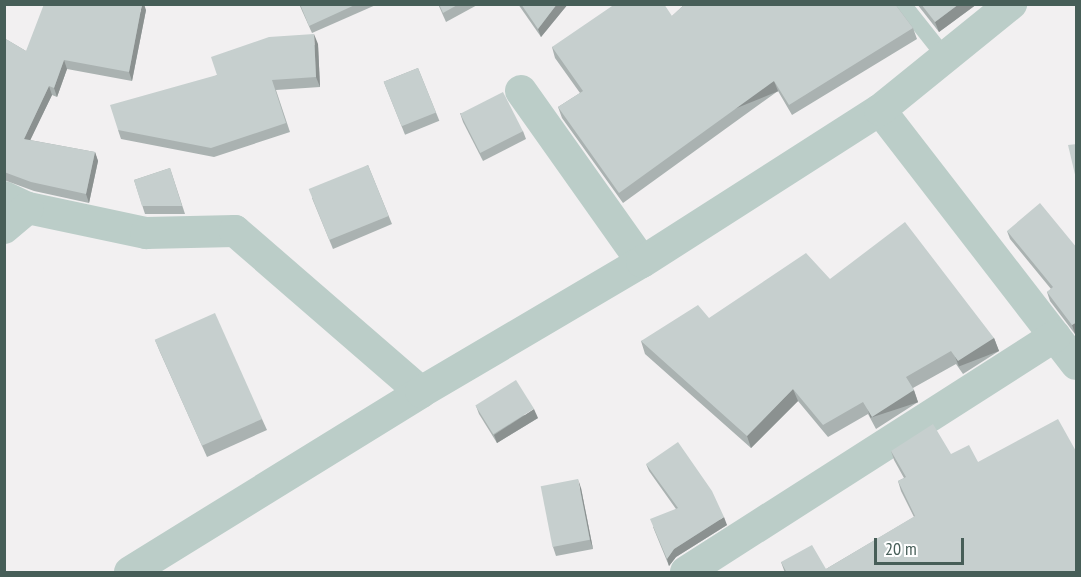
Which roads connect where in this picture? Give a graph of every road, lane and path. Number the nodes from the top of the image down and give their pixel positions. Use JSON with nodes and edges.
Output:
{"nodes":[{"id":1,"x":903,"y":4,"type":"edge"},
{"id":2,"x":1011,"y":4,"type":"edge"},
{"id":3,"x":945,"y":57,"type":"junction"},
{"id":4,"x":521,"y":91,"type":"dead end"},
{"id":5,"x":880,"y":110,"type":"junction"},
{"id":6,"x":16,"y":202,"type":"edge"},
{"id":7,"x":4,"y":228,"type":"edge"},
{"id":8,"x":642,"y":262,"type":"junction"},
{"id":9,"x":1054,"y":336,"type":"junction"},
{"id":10,"x":1077,"y":364,"type":"edge"},
{"id":11,"x":421,"y":392,"type":"junction"},
{"id":12,"x":130,"y":573,"type":"edge"},
{"id":13,"x":686,"y":573,"type":"edge"}],
"edges":[{"from":1,"to":3,"type":"lane"},
{"from":2,"to":3,"type":"street"},
{"from":3,"to":5,"type":"street"},
{"from":4,"to":8,"type":"street"},
{"from":5,"to":8,"type":"street"},
{"from":5,"to":9,"type":"street"},
{"from":6,"to":7,"type":"street"},
{"from":6,"to":11,"type":"street"},
{"from":8,"to":11,"type":"street"},
{"from":9,"to":10,"type":"street"},
{"from":9,"to":13,"type":"street"},
{"from":11,"to":12,"type":"street"}]}
